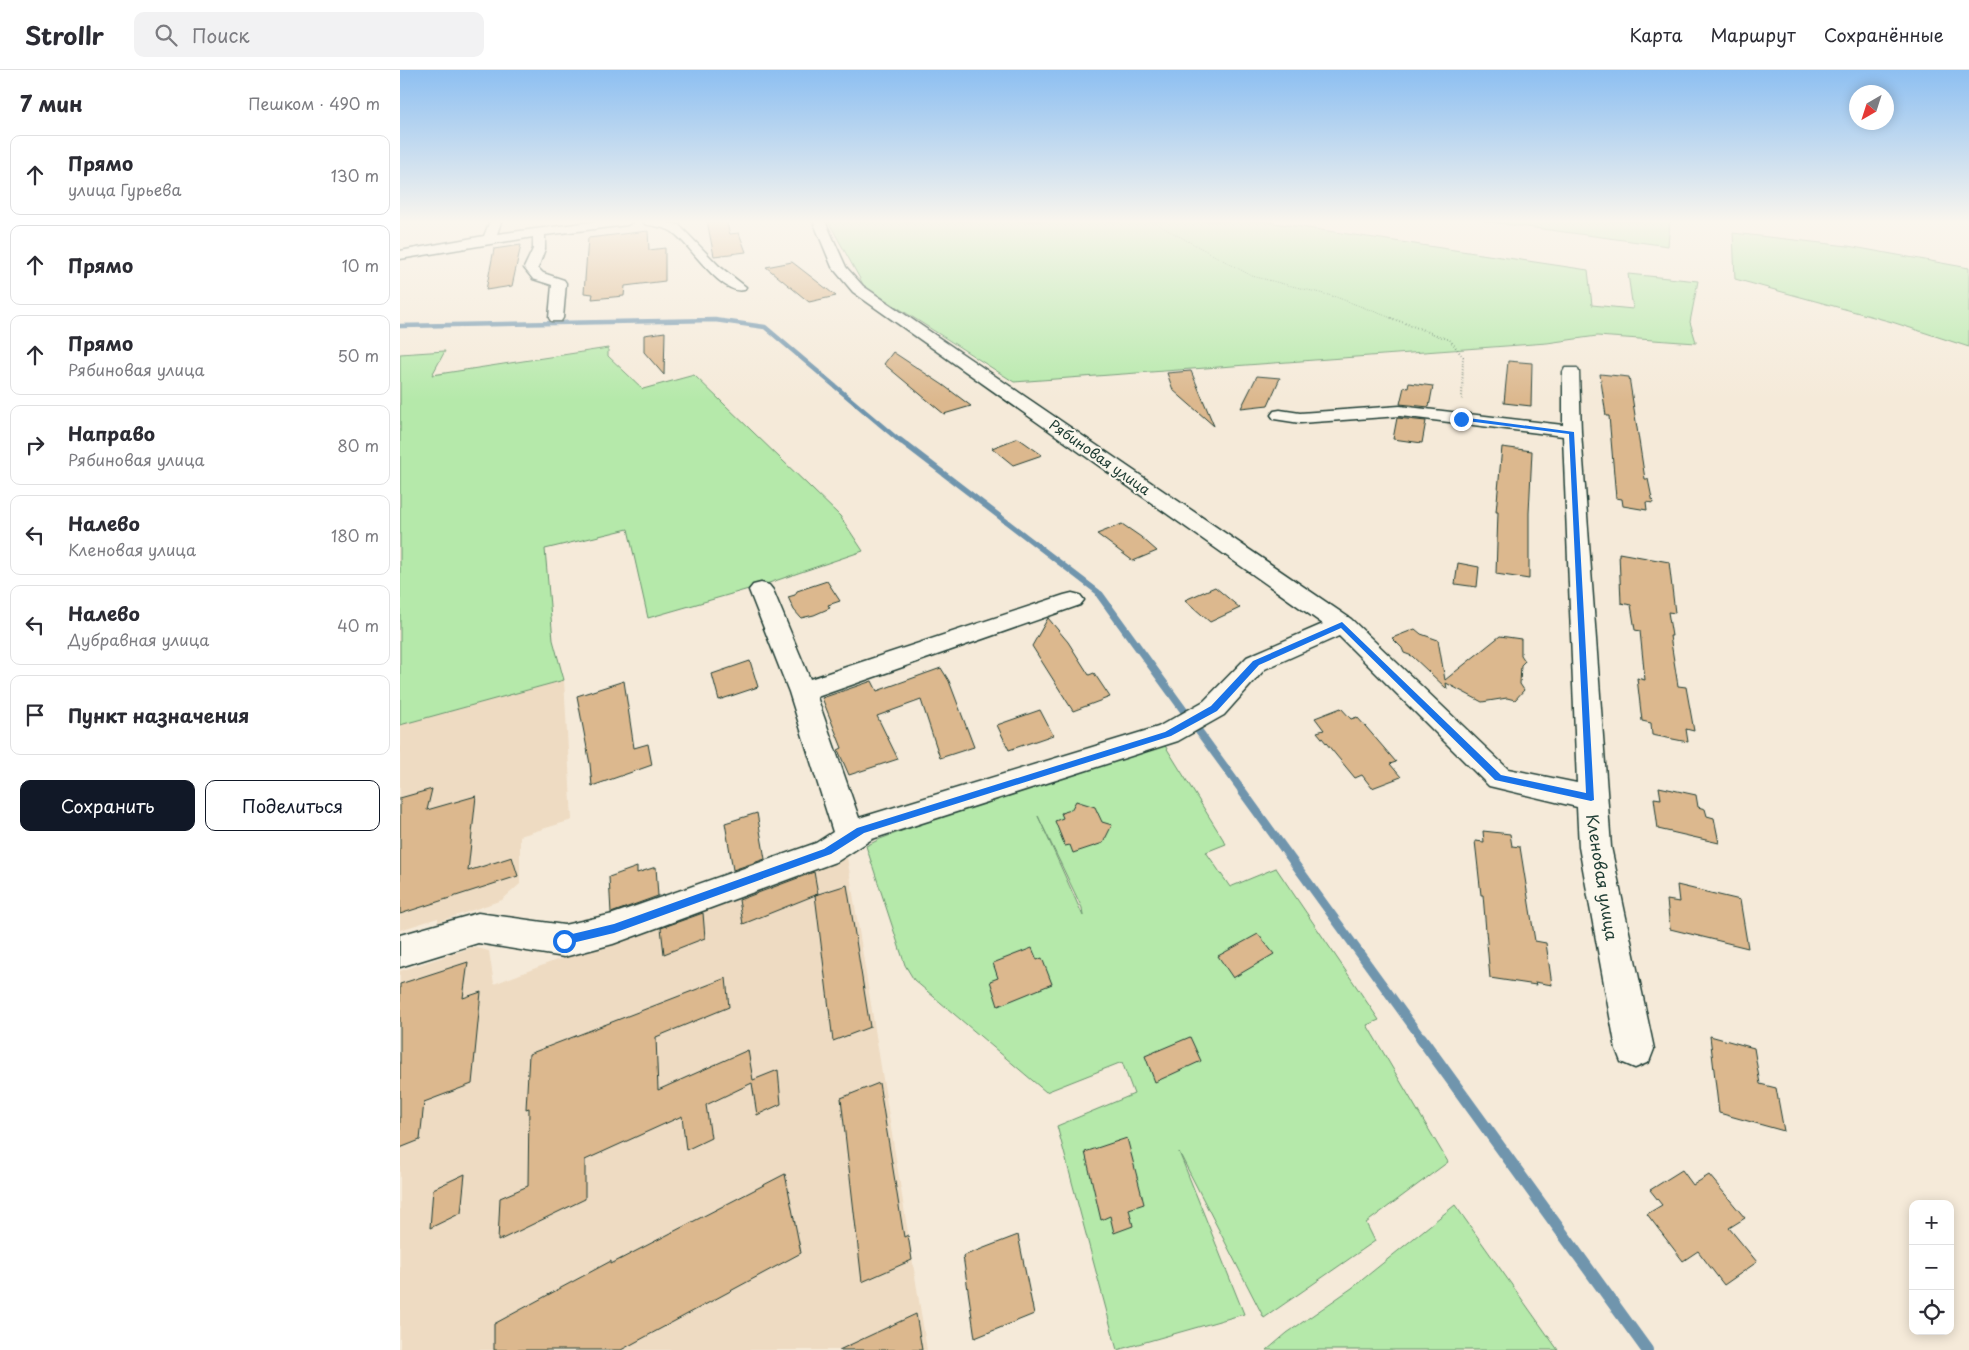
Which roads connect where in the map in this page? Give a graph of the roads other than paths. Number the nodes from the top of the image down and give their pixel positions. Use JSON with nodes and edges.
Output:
{"nodes":[{"id":1,"x":550,"y":281,"type":"edge"},
{"id":2,"x":730,"y":281,"type":"edge"},
{"id":3,"x":848,"y":281,"type":"edge"},
{"id":4,"x":739,"y":287,"type":"dead end"},
{"id":5,"x":556,"y":318,"type":"dead end"},
{"id":6,"x":1571,"y":372,"type":"dead end"},
{"id":7,"x":1280,"y":415,"type":"dead end"},
{"id":8,"x":1572,"y":432,"type":"junction"},
{"id":9,"x":760,"y":590,"type":"dead end"},
{"id":10,"x":1072,"y":600,"type":"dead end"},
{"id":11,"x":1342,"y":625,"type":"junction"},
{"id":12,"x":802,"y":692,"type":"junction"},
{"id":13,"x":1591,"y":798,"type":"junction"},
{"id":14,"x":850,"y":837,"type":"junction"},
{"id":15,"x":400,"y":951,"type":"edge"},
{"id":16,"x":1635,"y":1050,"type":"dead end"}],
"edges":[{"from":1,"to":5,"type":"street"},
{"from":2,"to":4,"type":"street"},
{"from":3,"to":11,"type":"street","name":"Рябиновая улица"},
{"from":6,"to":8,"type":"street","name":"Кленовая улица"},
{"from":7,"to":8,"type":"street"},
{"from":8,"to":13,"type":"street","name":"Кленовая улица"},
{"from":9,"to":12,"type":"street"},
{"from":10,"to":12,"type":"street"},
{"from":11,"to":13,"type":"street","name":"Рябиновая улица"},
{"from":11,"to":14,"type":"street"},
{"from":12,"to":14,"type":"street"},
{"from":13,"to":16,"type":"street","name":"Кленовая улица"},
{"from":14,"to":15,"type":"street"}]}
